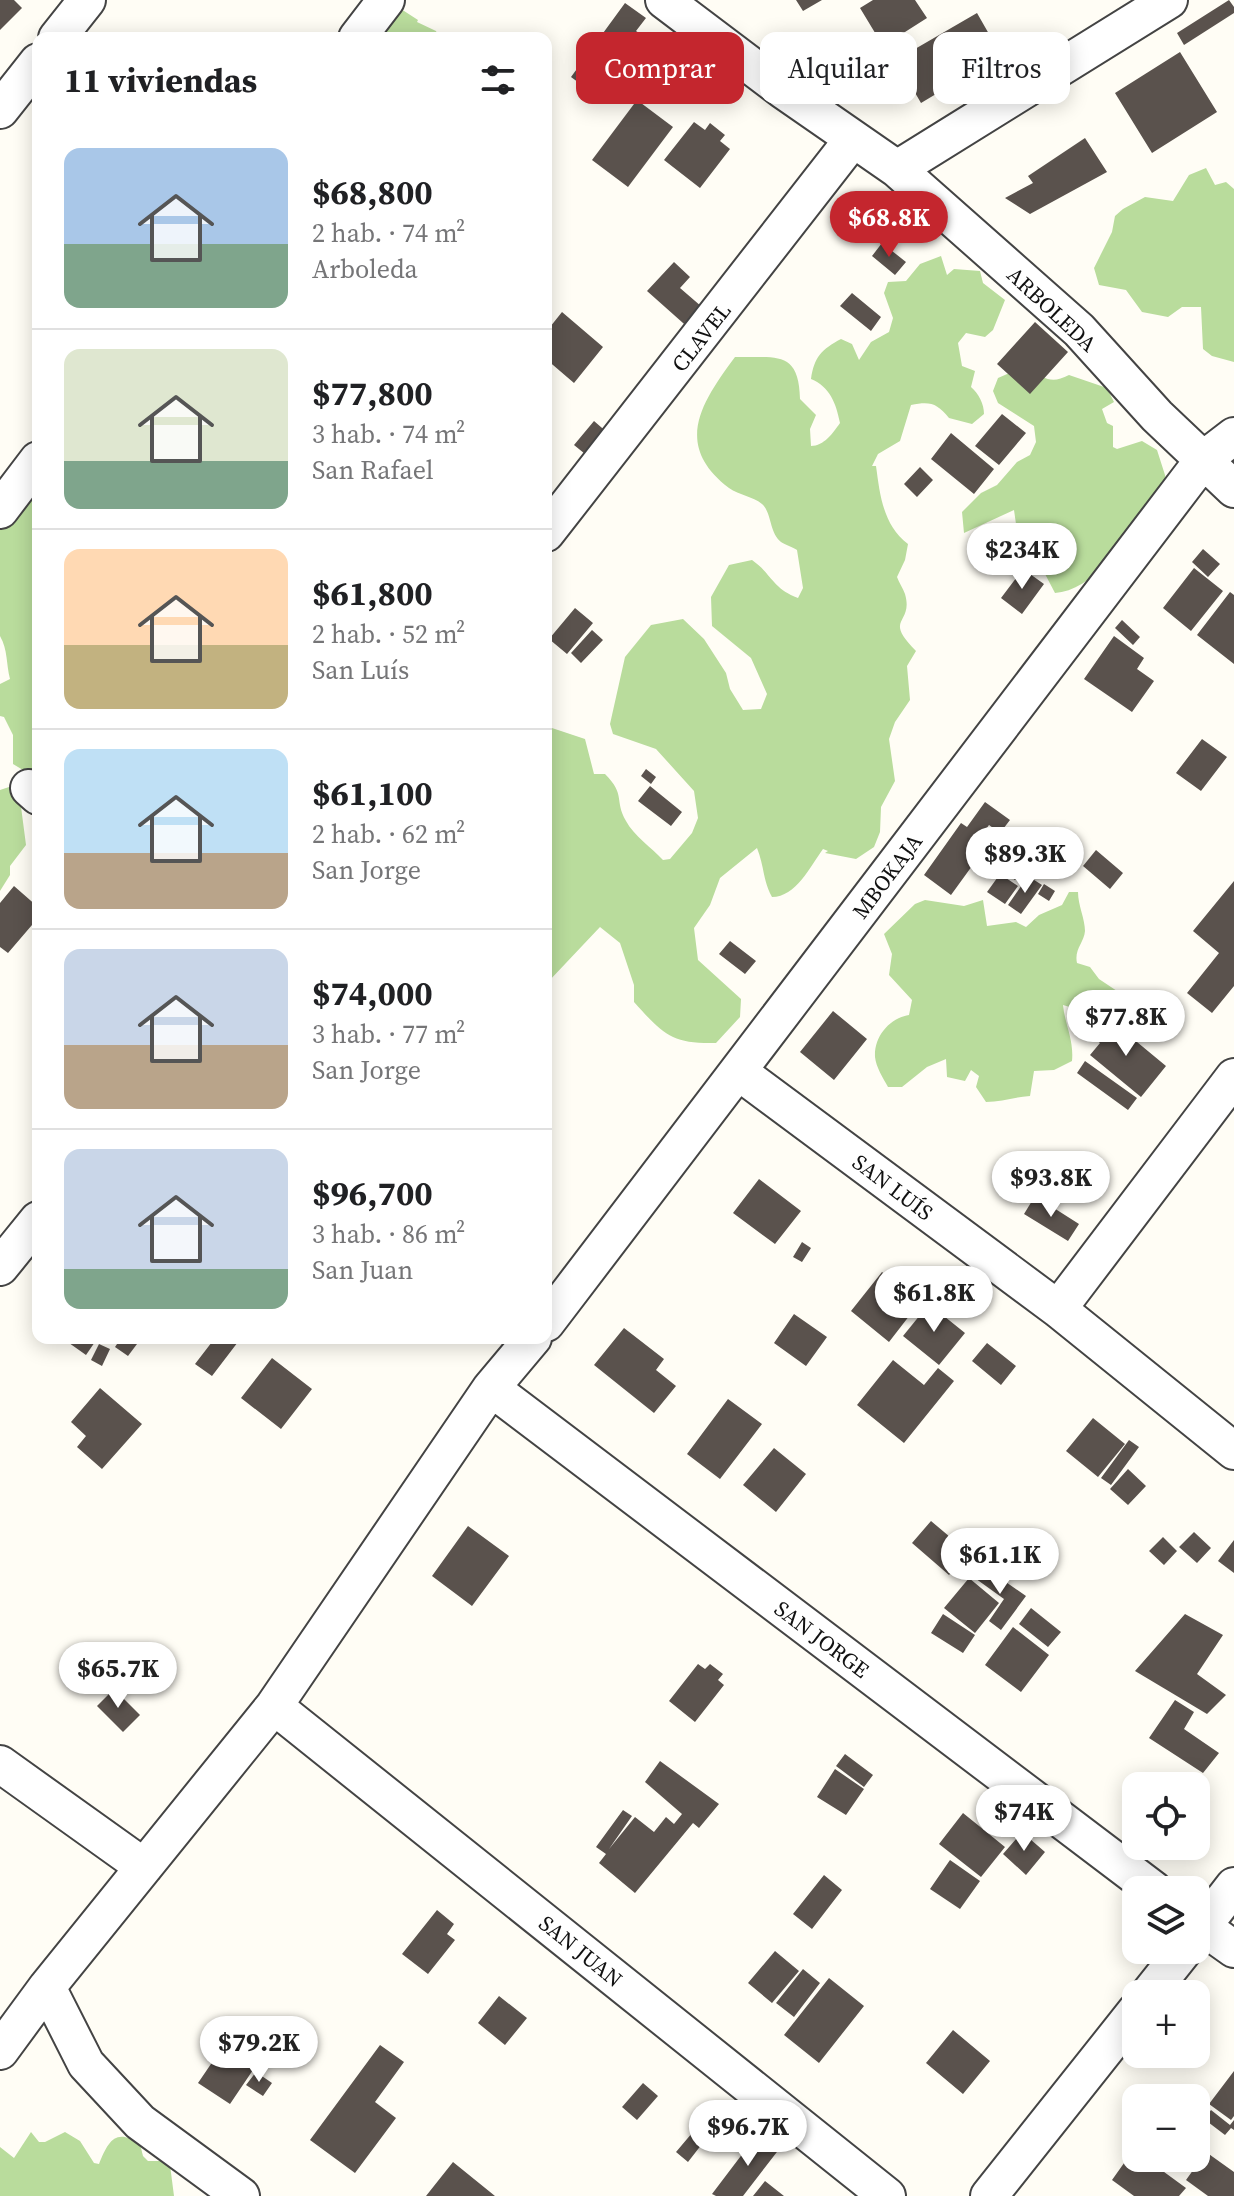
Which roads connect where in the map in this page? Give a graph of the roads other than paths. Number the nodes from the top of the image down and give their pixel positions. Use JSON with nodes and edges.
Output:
{"nodes":[{"id":1,"x":87,"y":0,"type":"edge"},
{"id":2,"x":386,"y":0,"type":"edge"},
{"id":3,"x":664,"y":0,"type":"edge"},
{"id":4,"x":1169,"y":0,"type":"edge"},
{"id":5,"x":62,"y":32,"type":"edge"},
{"id":6,"x":362,"y":32,"type":"edge"},
{"id":7,"x":32,"y":70,"type":"edge"},
{"id":8,"x":0,"y":110,"type":"edge"},
{"id":9,"x":853,"y":139,"type":"junction"},
{"id":10,"x":897,"y":169,"type":"junction"},
{"id":11,"x":1234,"y":436,"type":"edge"},
{"id":12,"x":1204,"y":459,"type":"junction"},
{"id":13,"x":32,"y":468,"type":"edge"},
{"id":14,"x":1234,"y":489,"type":"edge"},
{"id":15,"x":0,"y":510,"type":"edge"},
{"id":16,"x":552,"y":525,"type":"edge"},
{"id":17,"x":739,"y":1072,"type":"junction"},
{"id":18,"x":1234,"y":1077,"type":"edge"},
{"id":19,"x":32,"y":1227,"type":"edge"},
{"id":20,"x":0,"y":1267,"type":"edge"},
{"id":21,"x":1058,"y":1309,"type":"junction"},
{"id":22,"x":552,"y":1315,"type":"edge"},
{"id":23,"x":528,"y":1344,"type":"edge"},
{"id":24,"x":491,"y":1388,"type":"junction"},
{"id":25,"x":1234,"y":1451,"type":"edge"},
{"id":26,"x":274,"y":1706,"type":"junction"},
{"id":27,"x":0,"y":1764,"type":"edge"},
{"id":28,"x":144,"y":1867,"type":"junction"},
{"id":29,"x":1136,"y":1876,"type":"edge"},
{"id":30,"x":1234,"y":1886,"type":"edge"},
{"id":31,"x":1210,"y":1915,"type":"edge"},
{"id":32,"x":1210,"y":1939,"type":"edge"},
{"id":33,"x":1234,"y":1949,"type":"edge"},
{"id":34,"x":1172,"y":1964,"type":"edge"},
{"id":35,"x":1160,"y":1980,"type":"edge"},
{"id":36,"x":47,"y":1987,"type":"junction"},
{"id":37,"x":1122,"y":2029,"type":"edge"},
{"id":38,"x":0,"y":2051,"type":"edge"},
{"id":39,"x":241,"y":2196,"type":"edge"},
{"id":40,"x":887,"y":2196,"type":"edge"},
{"id":41,"x":989,"y":2196,"type":"edge"}],
"edges":[{"from":1,"to":5,"type":"street"},
{"from":2,"to":6,"type":"street"},
{"from":3,"to":9,"type":"street","name":"ARBOLEDA"},
{"from":4,"to":10,"type":"street"},
{"from":7,"to":8,"type":"street"},
{"from":9,"to":10,"type":"street","name":"ARBOLEDA"},
{"from":9,"to":16,"type":"street","name":"CLAVEL"},
{"from":10,"to":12,"type":"street","name":"ARBOLEDA"},
{"from":11,"to":12,"type":"street","name":"MBOKAJA"},
{"from":12,"to":14,"type":"street","name":"ARBOLEDA"},
{"from":12,"to":17,"type":"street","name":"MBOKAJA"},
{"from":13,"to":15,"type":"street"},
{"from":17,"to":21,"type":"street","name":"SAN LUÍS"},
{"from":17,"to":22,"type":"street","name":"MBOKAJA"},
{"from":18,"to":21,"type":"street"},
{"from":19,"to":20,"type":"street"},
{"from":21,"to":25,"type":"street","name":"SAN LUÍS"},
{"from":23,"to":24,"type":"street"},
{"from":24,"to":26,"type":"street"},
{"from":24,"to":29,"type":"street","name":"SAN JORGE"},
{"from":26,"to":28,"type":"street"},
{"from":26,"to":40,"type":"street","name":"SAN JUAN"},
{"from":27,"to":28,"type":"street"},
{"from":28,"to":36,"type":"street"},
{"from":30,"to":31,"type":"street"},
{"from":32,"to":33,"type":"street"},
{"from":34,"to":35,"type":"street"},
{"from":36,"to":38,"type":"street"},
{"from":36,"to":39,"type":"street"},
{"from":37,"to":41,"type":"street"}]}
